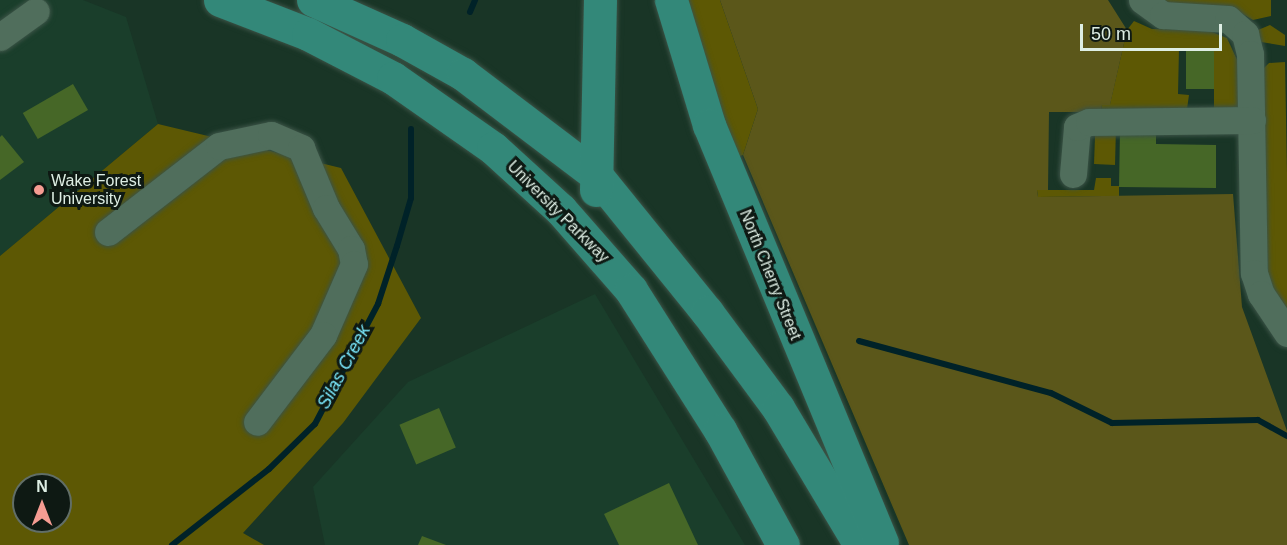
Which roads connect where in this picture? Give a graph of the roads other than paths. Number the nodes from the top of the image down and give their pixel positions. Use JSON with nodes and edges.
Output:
{"nodes":[{"id":1,"x":220,"y":0,"type":"edge"},
{"id":2,"x":313,"y":0,"type":"edge"},
{"id":3,"x":600,"y":0,"type":"edge"},
{"id":4,"x":671,"y":0,"type":"edge"},
{"id":5,"x":1142,"y":0,"type":"edge"},
{"id":6,"x":36,"y":11,"type":"dead end"},
{"id":7,"x":0,"y":37,"type":"edge"},
{"id":8,"x":1252,"y":120,"type":"junction"},
{"id":9,"x":1073,"y":174,"type":"dead end"},
{"id":10,"x":596,"y":175,"type":"junction"},
{"id":11,"x":108,"y":232,"type":"dead end"},
{"id":12,"x":594,"y":243,"type":"junction"},
{"id":13,"x":1287,"y":333,"type":"edge"},
{"id":14,"x":257,"y":422,"type":"dead end"},
{"id":15,"x":783,"y":545,"type":"edge"},
{"id":16,"x":860,"y":545,"type":"edge"},
{"id":17,"x":882,"y":545,"type":"edge"}],
"edges":[{"from":1,"to":12,"type":"main road","name":"University Parkway"},
{"from":2,"to":10,"type":"main road"},
{"from":3,"to":10,"type":"main road"},
{"from":4,"to":17,"type":"main road","name":"North Cherry Street"},
{"from":5,"to":8,"type":"street"},
{"from":6,"to":7,"type":"street"},
{"from":8,"to":9,"type":"street"},
{"from":8,"to":13,"type":"street"},
{"from":10,"to":12,"type":"main road"},
{"from":10,"to":16,"type":"main road"},
{"from":11,"to":14,"type":"street"},
{"from":12,"to":15,"type":"main road","name":"University Parkway"}]}
